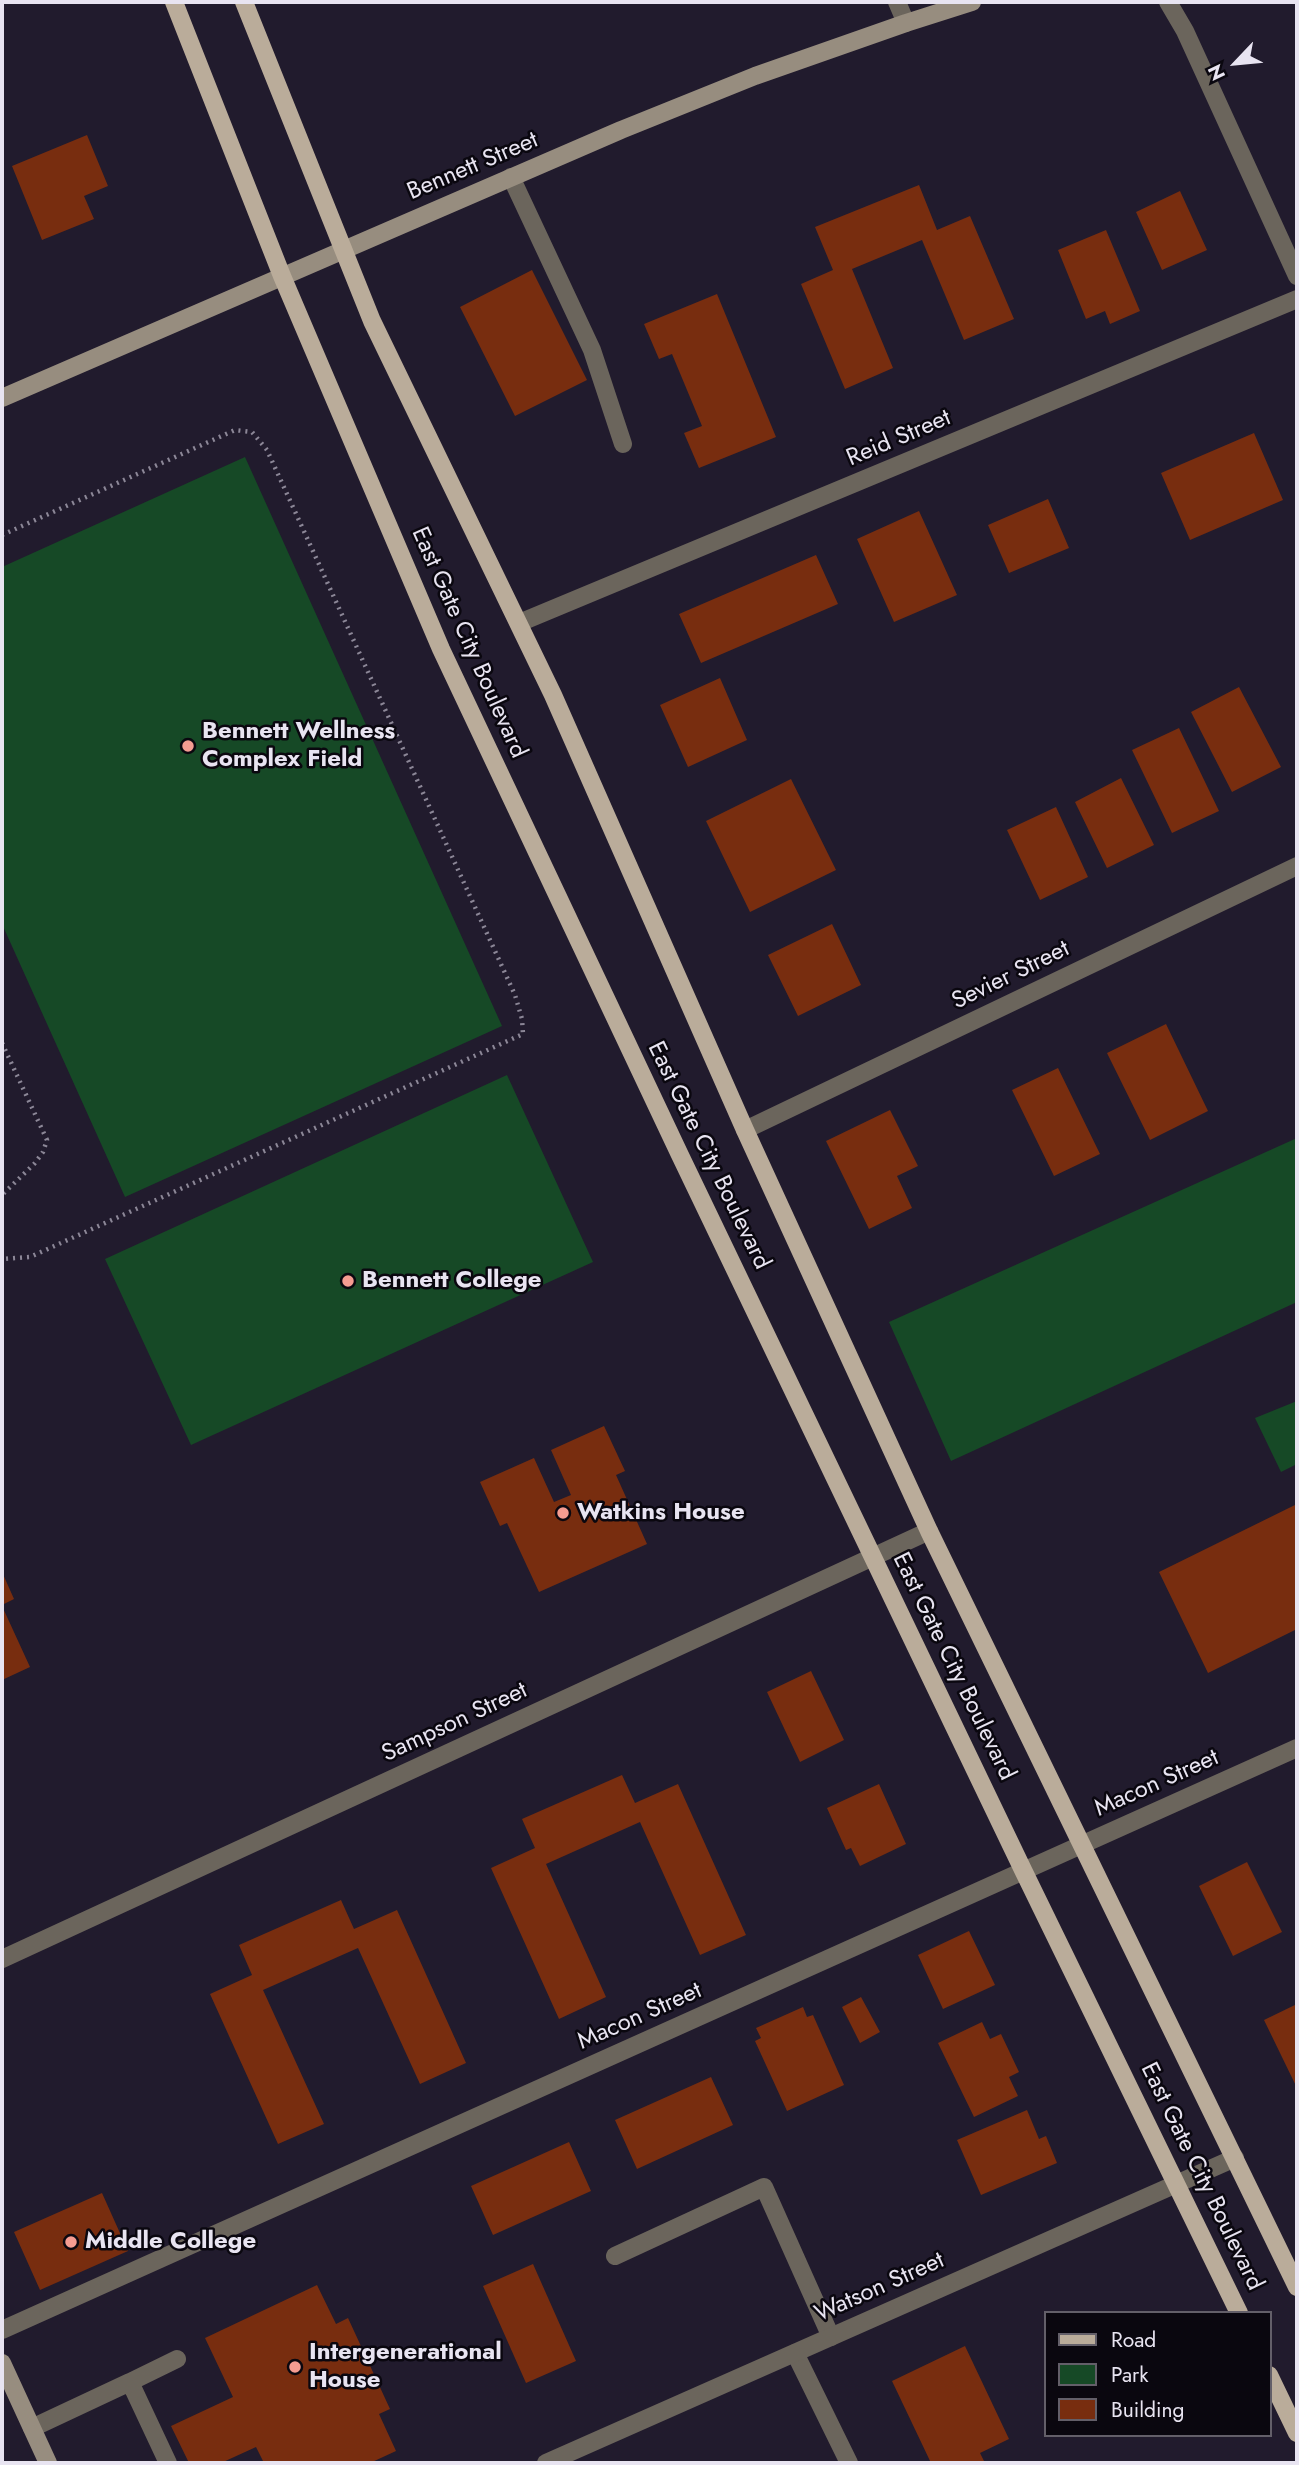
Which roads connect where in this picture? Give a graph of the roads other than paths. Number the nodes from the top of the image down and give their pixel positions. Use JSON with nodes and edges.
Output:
{"nodes":[{"id":1,"x":174,"y":2,"type":"edge"},
{"id":2,"x":244,"y":2,"type":"edge"},
{"id":3,"x":897,"y":2,"type":"edge"},
{"id":4,"x":972,"y":2,"type":"edge"},
{"id":5,"x":1168,"y":2,"type":"edge"},
{"id":6,"x":906,"y":23,"type":"junction"},
{"id":7,"x":511,"y":177,"type":"junction"},
{"id":8,"x":342,"y":250,"type":"junction"},
{"id":9,"x":1297,"y":275,"type":"edge"},
{"id":10,"x":282,"y":276,"type":"junction"},
{"id":11,"x":1297,"y":299,"type":"edge"},
{"id":12,"x":2,"y":398,"type":"edge"},
{"id":13,"x":624,"y":444,"type":"dead end"},
{"id":14,"x":519,"y":623,"type":"junction"},
{"id":15,"x":1297,"y":866,"type":"edge"},
{"id":16,"x":745,"y":1130,"type":"junction"},
{"id":17,"x":929,"y":1531,"type":"junction"},
{"id":18,"x":874,"y":1558,"type":"junction"},
{"id":19,"x":1297,"y":1748,"type":"edge"},
{"id":20,"x":1081,"y":1845,"type":"junction"},
{"id":21,"x":1024,"y":1872,"type":"junction"},
{"id":22,"x":2,"y":1959,"type":"edge"},
{"id":23,"x":1235,"y":2158,"type":"junction"},
{"id":24,"x":1178,"y":2184,"type":"junction"},
{"id":25,"x":615,"y":2256,"type":"dead end"},
{"id":26,"x":1297,"y":2287,"type":"edge"},
{"id":27,"x":1238,"y":2311,"type":"edge"},
{"id":28,"x":2,"y":2330,"type":"edge"},
{"id":29,"x":831,"y":2337,"type":"junction"},
{"id":30,"x":795,"y":2353,"type":"junction"},
{"id":31,"x":177,"y":2359,"type":"dead end"},
{"id":32,"x":2,"y":2363,"type":"edge"},
{"id":33,"x":1271,"y":2379,"type":"edge"},
{"id":34,"x":130,"y":2382,"type":"junction"},
{"id":35,"x":32,"y":2428,"type":"junction"},
{"id":36,"x":1297,"y":2433,"type":"edge"},
{"id":37,"x":48,"y":2463,"type":"edge"},
{"id":38,"x":168,"y":2463,"type":"edge"},
{"id":39,"x":546,"y":2463,"type":"edge"},
{"id":40,"x":849,"y":2463,"type":"edge"}],
"edges":[{"from":1,"to":10,"type":"main road","name":"East Gate City Boulevard"},
{"from":2,"to":8,"type":"main road","name":"East Gate City Boulevard"},
{"from":3,"to":6,"type":"street"},
{"from":4,"to":6,"type":"street","name":"Bennett Street"},
{"from":5,"to":9,"type":"street"},
{"from":6,"to":7,"type":"street","name":"Bennett Street"},
{"from":7,"to":8,"type":"street","name":"Bennett Street"},
{"from":7,"to":13,"type":"street"},
{"from":8,"to":10,"type":"street","name":"Bennett Street"},
{"from":8,"to":14,"type":"main road","name":"East Gate City Boulevard"},
{"from":10,"to":12,"type":"street","name":"Bennett Street"},
{"from":10,"to":18,"type":"main road","name":"East Gate City Boulevard"},
{"from":11,"to":14,"type":"street","name":"Reid Street"},
{"from":14,"to":16,"type":"main road","name":"East Gate City Boulevard"},
{"from":15,"to":16,"type":"street","name":"Sevier Street"},
{"from":16,"to":17,"type":"main road","name":"East Gate City Boulevard"},
{"from":17,"to":18,"type":"street","name":"Sampson Street"},
{"from":17,"to":20,"type":"main road","name":"East Gate City Boulevard"},
{"from":18,"to":21,"type":"main road","name":"East Gate City Boulevard"},
{"from":18,"to":22,"type":"street","name":"Sampson Street"},
{"from":19,"to":20,"type":"street","name":"Macon Street"},
{"from":20,"to":21,"type":"street","name":"Macon Street"},
{"from":20,"to":23,"type":"main road","name":"East Gate City Boulevard"},
{"from":21,"to":24,"type":"main road","name":"East Gate City Boulevard"},
{"from":21,"to":28,"type":"street","name":"Macon Street"},
{"from":23,"to":24,"type":"street","name":"Watson Street"},
{"from":23,"to":26,"type":"main road","name":"East Gate City Boulevard"},
{"from":24,"to":27,"type":"main road","name":"East Gate City Boulevard"},
{"from":24,"to":29,"type":"street","name":"Watson Street"},
{"from":25,"to":29,"type":"street"},
{"from":29,"to":30,"type":"street","name":"Watson Street"},
{"from":30,"to":39,"type":"street","name":"Watson Street"},
{"from":30,"to":40,"type":"street"},
{"from":31,"to":34,"type":"street"},
{"from":32,"to":35,"type":"street"},
{"from":33,"to":36,"type":"main road"},
{"from":34,"to":35,"type":"street"},
{"from":34,"to":38,"type":"street"},
{"from":35,"to":37,"type":"street"}]}
